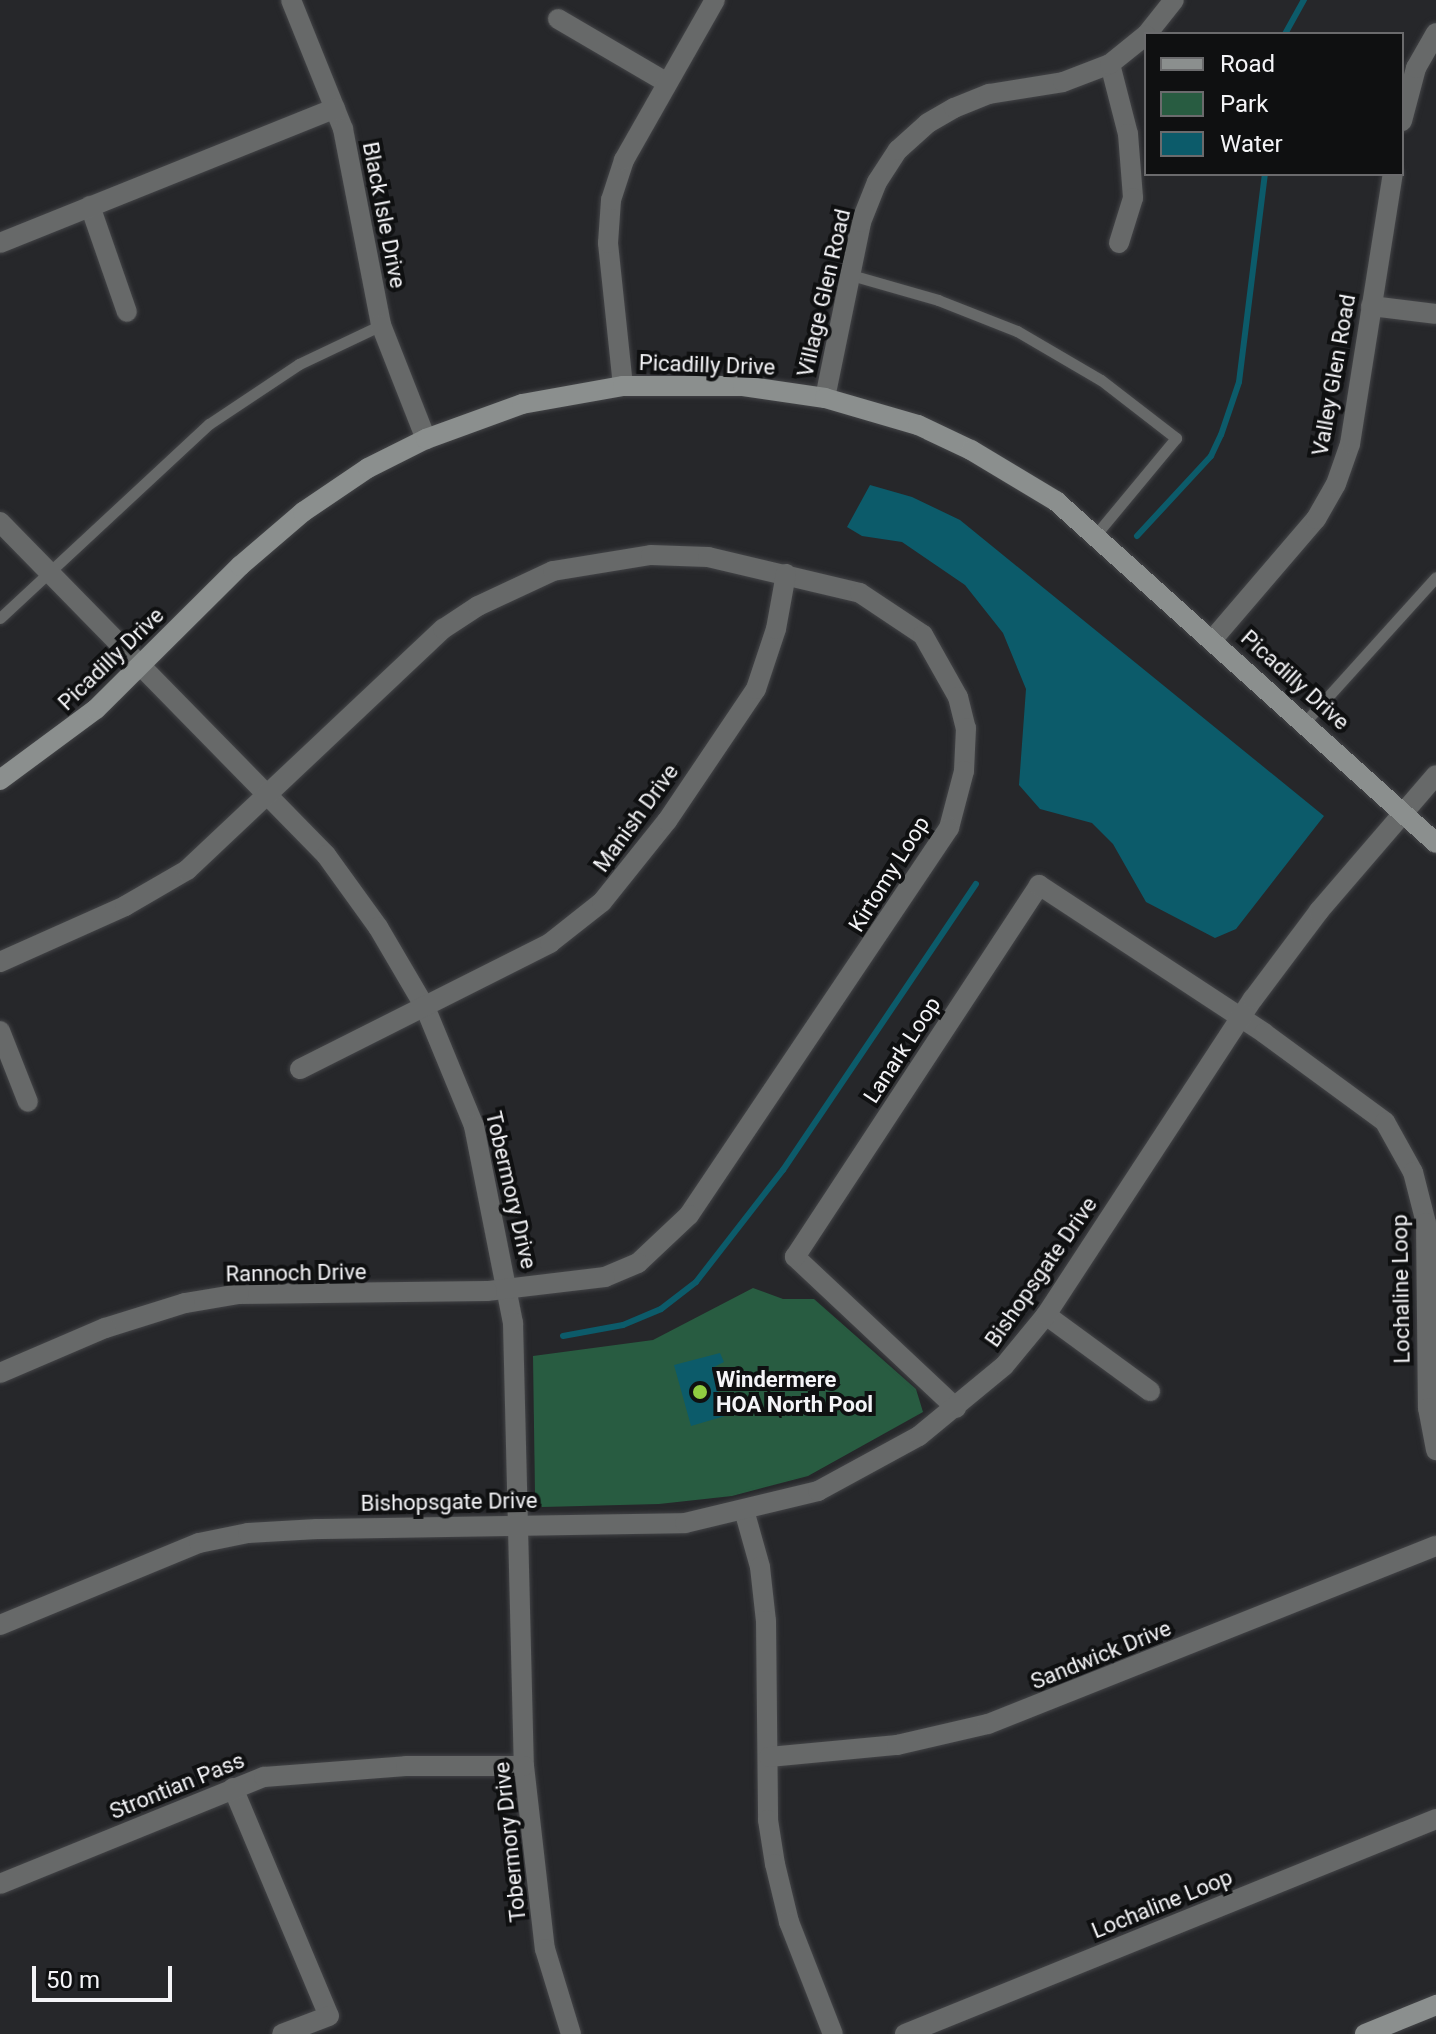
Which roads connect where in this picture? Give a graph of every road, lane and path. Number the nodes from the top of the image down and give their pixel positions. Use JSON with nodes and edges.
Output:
{"nodes":[{"id":1,"x":291,"y":0,"type":"edge"},
{"id":2,"x":715,"y":0,"type":"edge"},
{"id":3,"x":1174,"y":0,"type":"edge"},
{"id":4,"x":558,"y":19,"type":"dead end"},
{"id":5,"x":1148,"y":32,"type":"edge"},
{"id":6,"x":1436,"y":33,"type":"edge"},
{"id":7,"x":1144,"y":36,"type":"edge"},
{"id":8,"x":1110,"y":64,"type":"junction"},
{"id":9,"x":666,"y":82,"type":"junction"},
{"id":10,"x":335,"y":108,"type":"junction"},
{"id":11,"x":1404,"y":113,"type":"edge"},
{"id":12,"x":1393,"y":176,"type":"edge"},
{"id":13,"x":90,"y":206,"type":"junction"},
{"id":14,"x":0,"y":243,"type":"edge"},
{"id":15,"x":1119,"y":243,"type":"dead end"},
{"id":16,"x":851,"y":275,"type":"junction"},
{"id":17,"x":1371,"y":306,"type":"junction"},
{"id":18,"x":127,"y":312,"type":"dead end"},
{"id":19,"x":1436,"y":314,"type":"edge"},
{"id":20,"x":381,"y":325,"type":"junction"},
{"id":21,"x":623,"y":386,"type":"junction"},
{"id":22,"x":825,"y":398,"type":"junction"},
{"id":23,"x":426,"y":439,"type":"junction"},
{"id":24,"x":0,"y":522,"type":"edge"},
{"id":25,"x":1097,"y":533,"type":"junction"},
{"id":26,"x":50,"y":572,"type":"junction"},
{"id":27,"x":786,"y":574,"type":"junction"},
{"id":28,"x":1436,"y":577,"type":"edge"},
{"id":29,"x":0,"y":618,"type":"edge"},
{"id":30,"x":1213,"y":639,"type":"junction"},
{"id":31,"x":143,"y":663,"type":"junction"},
{"id":32,"x":1305,"y":722,"type":"junction"},
{"id":33,"x":1436,"y":775,"type":"edge"},
{"id":34,"x":0,"y":780,"type":"edge"},
{"id":35,"x":269,"y":795,"type":"junction"},
{"id":36,"x":1404,"y":810,"type":"junction"},
{"id":37,"x":1436,"y":843,"type":"edge"},
{"id":38,"x":0,"y":962,"type":"edge"},
{"id":39,"x":425,"y":1007,"type":"junction"},
{"id":40,"x":1240,"y":1017,"type":"junction"},
{"id":41,"x":0,"y":1031,"type":"edge"},
{"id":42,"x":300,"y":1069,"type":"dead end"},
{"id":43,"x":28,"y":1102,"type":"dead end"},
{"id":44,"x":509,"y":1288,"type":"junction"},
{"id":45,"x":1046,"y":1315,"type":"junction"},
{"id":46,"x":0,"y":1373,"type":"edge"},
{"id":47,"x":1150,"y":1391,"type":"dead end"},
{"id":48,"x":956,"y":1408,"type":"junction"},
{"id":49,"x":1436,"y":1450,"type":"edge"},
{"id":50,"x":744,"y":1510,"type":"junction"},
{"id":51,"x":520,"y":1525,"type":"junction"},
{"id":52,"x":1436,"y":1546,"type":"edge"},
{"id":53,"x":0,"y":1625,"type":"edge"},
{"id":54,"x":769,"y":1757,"type":"junction"},
{"id":55,"x":524,"y":1766,"type":"junction"},
{"id":56,"x":233,"y":1788,"type":"junction"},
{"id":57,"x":1436,"y":1819,"type":"edge"},
{"id":58,"x":0,"y":1884,"type":"edge"},
{"id":59,"x":1436,"y":2005,"type":"edge"},
{"id":60,"x":282,"y":2034,"type":"edge"},
{"id":61,"x":571,"y":2034,"type":"edge"},
{"id":62,"x":833,"y":2034,"type":"edge"},
{"id":63,"x":905,"y":2034,"type":"edge"},
{"id":64,"x":1365,"y":2034,"type":"edge"}],
"edges":[{"from":1,"to":10,"type":"street","name":"Black Isle Drive"},
{"from":2,"to":9,"type":"street"},
{"from":3,"to":5,"type":"street","name":"Village Glen Road"},
{"from":4,"to":9,"type":"street"},
{"from":6,"to":11,"type":"street"},
{"from":7,"to":8,"type":"street","name":"Village Glen Road"},
{"from":8,"to":15,"type":"street"},
{"from":8,"to":16,"type":"street","name":"Village Glen Road"},
{"from":9,"to":21,"type":"street"},
{"from":10,"to":13,"type":"street"},
{"from":10,"to":20,"type":"street","name":"Black Isle Drive"},
{"from":12,"to":17,"type":"street","name":"Valley Glen Road"},
{"from":13,"to":14,"type":"street"},
{"from":13,"to":18,"type":"street"},
{"from":16,"to":22,"type":"street","name":"Village Glen Road"},
{"from":16,"to":25,"type":"lane"},
{"from":17,"to":19,"type":"street"},
{"from":17,"to":30,"type":"street","name":"Valley Glen Road"},
{"from":20,"to":23,"type":"street","name":"Black Isle Drive"},
{"from":20,"to":26,"type":"lane"},
{"from":21,"to":22,"type":"street","name":"Picadilly Drive"},
{"from":21,"to":23,"type":"street","name":"Picadilly Drive"},
{"from":22,"to":25,"type":"street","name":"Picadilly Drive"},
{"from":23,"to":31,"type":"street","name":"Picadilly Drive"},
{"from":24,"to":26,"type":"street","name":"Tobermory Drive"},
{"from":25,"to":30,"type":"street","name":"Picadilly Drive"},
{"from":26,"to":29,"type":"lane"},
{"from":26,"to":31,"type":"street","name":"Tobermory Drive"},
{"from":27,"to":35,"type":"street","name":"Kirtomy Loop"},
{"from":27,"to":39,"type":"street","name":"Manish Drive"},
{"from":27,"to":44,"type":"street","name":"Kirtomy Loop"},
{"from":28,"to":32,"type":"lane"},
{"from":30,"to":32,"type":"street","name":"Picadilly Drive"},
{"from":31,"to":34,"type":"street","name":"Picadilly Drive"},
{"from":31,"to":35,"type":"street","name":"Tobermory Drive"},
{"from":32,"to":36,"type":"street","name":"Picadilly Drive"},
{"from":33,"to":36,"type":"street","name":"Bishopsgate Drive"},
{"from":35,"to":38,"type":"street","name":"Kirtomy Loop"},
{"from":35,"to":39,"type":"street","name":"Tobermory Drive"},
{"from":36,"to":37,"type":"street","name":"Picadilly Drive"},
{"from":36,"to":40,"type":"street","name":"Bishopsgate Drive"},
{"from":39,"to":42,"type":"street","name":"Manish Drive"},
{"from":39,"to":44,"type":"street","name":"Tobermory Drive"},
{"from":40,"to":45,"type":"street","name":"Bishopsgate Drive"},
{"from":40,"to":48,"type":"street","name":"Lanark Loop"},
{"from":40,"to":49,"type":"street","name":"Lochaline Loop"},
{"from":41,"to":43,"type":"street"},
{"from":44,"to":46,"type":"street","name":"Rannoch Drive"},
{"from":44,"to":51,"type":"street","name":"Tobermory Drive"},
{"from":45,"to":47,"type":"street"},
{"from":45,"to":48,"type":"street","name":"Bishopsgate Drive"},
{"from":48,"to":50,"type":"street","name":"Bishopsgate Drive"},
{"from":50,"to":51,"type":"street","name":"Bishopsgate Drive"},
{"from":50,"to":54,"type":"street"},
{"from":51,"to":53,"type":"street","name":"Bishopsgate Drive"},
{"from":51,"to":55,"type":"street","name":"Tobermory Drive"},
{"from":52,"to":54,"type":"street","name":"Sandwick Drive"},
{"from":54,"to":62,"type":"street"},
{"from":55,"to":56,"type":"street","name":"Strontian Pass"},
{"from":55,"to":61,"type":"street","name":"Tobermory Drive"},
{"from":56,"to":58,"type":"street","name":"Strontian Pass"},
{"from":56,"to":60,"type":"street"},
{"from":57,"to":63,"type":"street","name":"Lochaline Loop"},
{"from":59,"to":64,"type":"street"}]}
